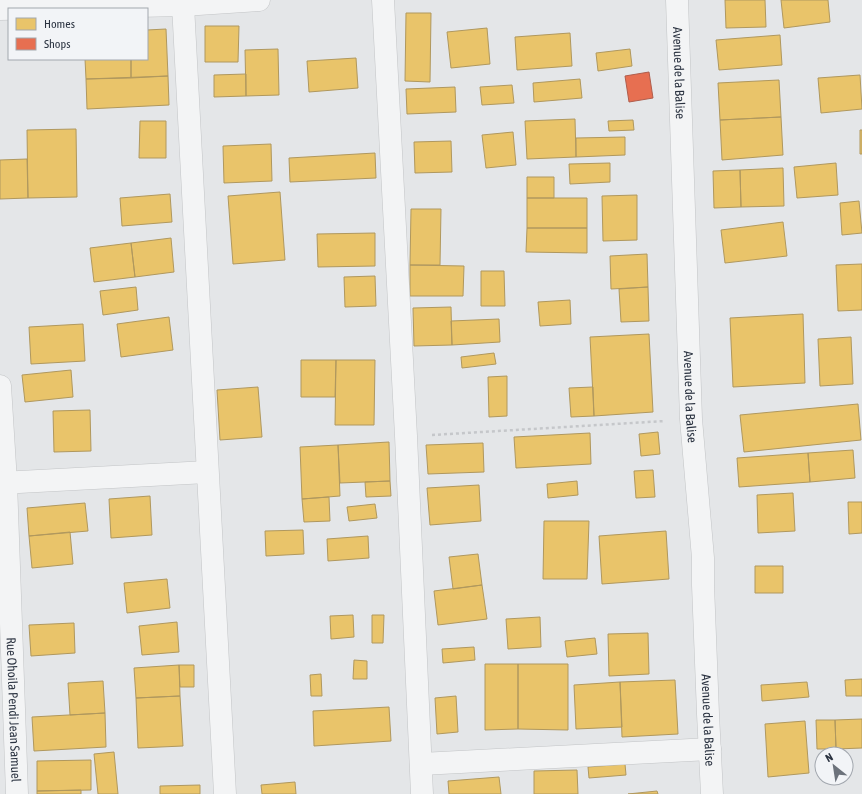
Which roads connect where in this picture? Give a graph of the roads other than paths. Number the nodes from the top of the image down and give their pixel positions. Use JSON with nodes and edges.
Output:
{"nodes":[{"id":1,"x":259,"y":0,"type":"edge"},
{"id":2,"x":382,"y":0,"type":"edge"},
{"id":3,"x":677,"y":0,"type":"edge"},
{"id":4,"x":183,"y":5,"type":"junction"},
{"id":5,"x":46,"y":8,"type":"edge"},
{"id":6,"x":0,"y":386,"type":"edge"},
{"id":7,"x":207,"y":472,"type":"junction"},
{"id":8,"x":3,"y":482,"type":"edge"},
{"id":9,"x":710,"y":749,"type":"junction"},
{"id":10,"x":421,"y":764,"type":"junction"},
{"id":11,"x":17,"y":794,"type":"edge"},
{"id":12,"x":225,"y":794,"type":"edge"},
{"id":13,"x":422,"y":794,"type":"edge"},
{"id":14,"x":712,"y":794,"type":"edge"}],
"edges":[{"from":1,"to":4,"type":"street"},
{"from":2,"to":10,"type":"street"},
{"from":3,"to":9,"type":"street","name":"Avenue de la Balise"},
{"from":4,"to":5,"type":"street"},
{"from":4,"to":7,"type":"street"},
{"from":6,"to":8,"type":"street","name":"Rue Ohoila Pendi Jean Samuel"},
{"from":7,"to":8,"type":"street"},
{"from":7,"to":12,"type":"street"},
{"from":8,"to":11,"type":"street","name":"Rue Ohoila Pendi Jean Samuel"},
{"from":9,"to":10,"type":"street"},
{"from":9,"to":14,"type":"street","name":"Avenue de la Balise"},
{"from":10,"to":13,"type":"street"}]}
